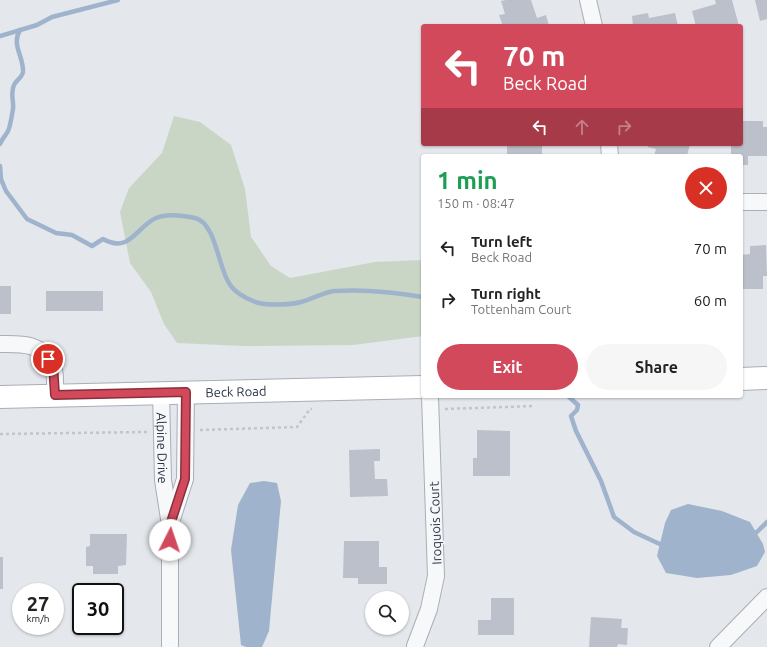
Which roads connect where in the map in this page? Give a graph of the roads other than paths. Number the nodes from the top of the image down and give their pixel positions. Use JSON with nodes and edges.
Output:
{"nodes":[{"id":1,"x":588,"y":0,"type":"edge"},
{"id":2,"x":594,"y":24,"type":"edge"},
{"id":3,"x":743,"y":202,"type":"edge"},
{"id":4,"x":767,"y":202,"type":"edge"},
{"id":5,"x":0,"y":344,"type":"edge"},
{"id":6,"x":767,"y":378,"type":"edge"},
{"id":7,"x":743,"y":379,"type":"edge"},
{"id":8,"x":421,"y":387,"type":"edge"},
{"id":9,"x":161,"y":392,"type":"junction"},
{"id":10,"x":186,"y":392,"type":"junction"},
{"id":11,"x":55,"y":395,"type":"junction"},
{"id":12,"x":0,"y":397,"type":"edge"},
{"id":13,"x":431,"y":402,"type":"edge"},
{"id":14,"x":170,"y":525,"type":"junction"},
{"id":15,"x":767,"y":598,"type":"edge"},
{"id":16,"x":415,"y":646,"type":"edge"},
{"id":17,"x":170,"y":647,"type":"edge"},
{"id":18,"x":718,"y":647,"type":"edge"}],
"edges":[{"from":1,"to":2,"type":"street"},
{"from":3,"to":4,"type":"street"},
{"from":5,"to":11,"type":"street"},
{"from":6,"to":7,"type":"main road"},
{"from":8,"to":10,"type":"main road","name":"Beck Road"},
{"from":9,"to":10,"type":"main road","name":"Beck Road"},
{"from":9,"to":11,"type":"main road","name":"Beck Road"},
{"from":9,"to":14,"type":"street","name":"Alpine Drive"},
{"from":10,"to":14,"type":"street"},
{"from":11,"to":12,"type":"main road","name":"Beck Road"},
{"from":13,"to":16,"type":"street","name":"Iroquois Court"},
{"from":14,"to":17,"type":"street","name":"Alpine Drive"},
{"from":15,"to":18,"type":"street"}]}
